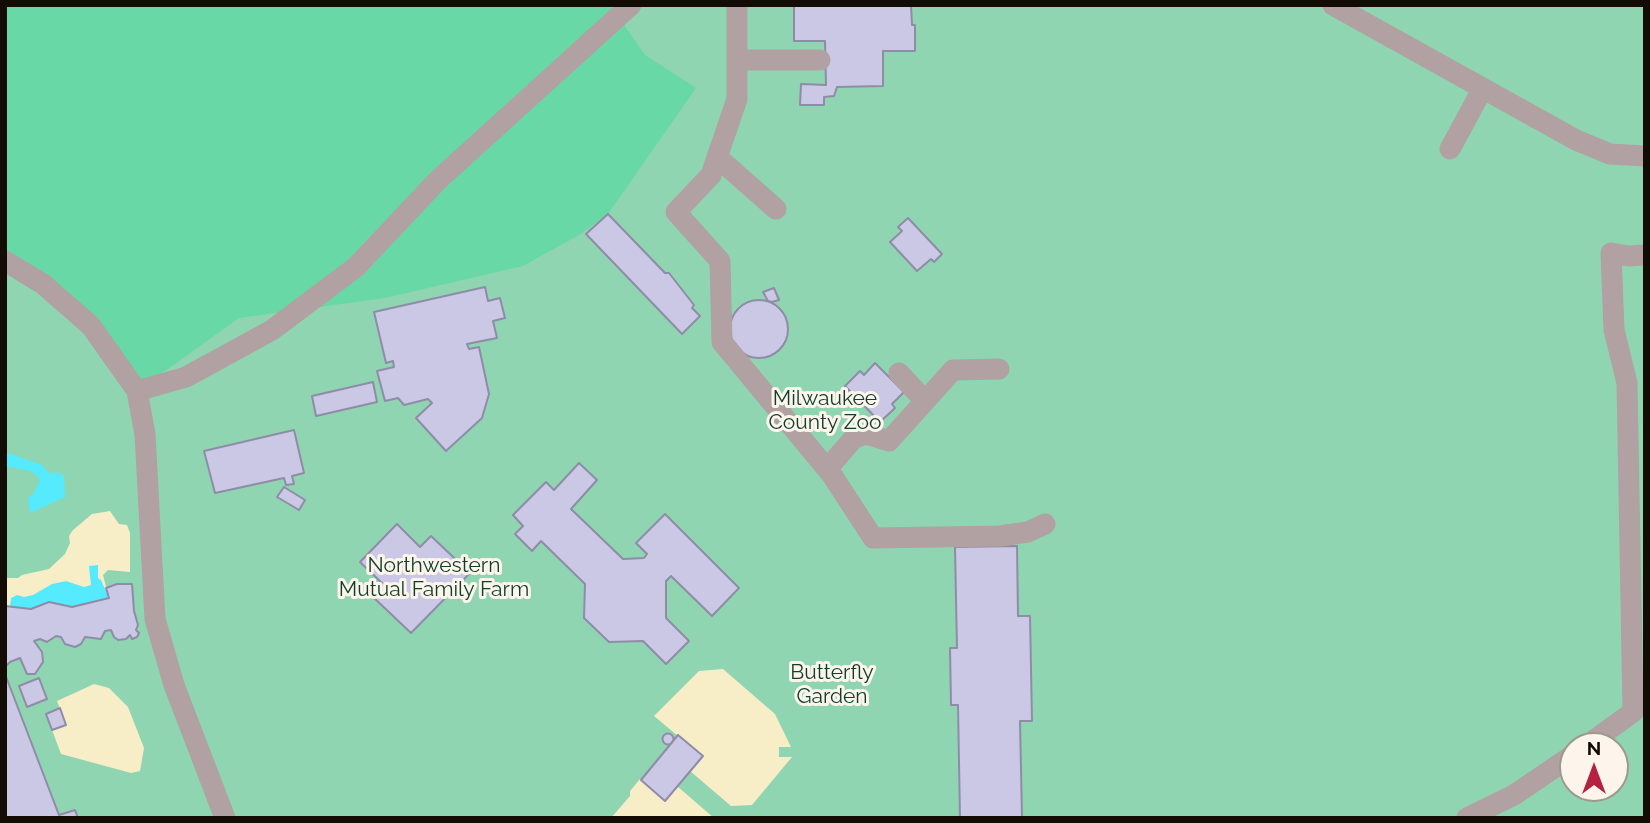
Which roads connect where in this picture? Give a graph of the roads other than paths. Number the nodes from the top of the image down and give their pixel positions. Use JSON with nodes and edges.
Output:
{"nodes":[{"id":1,"x":631,"y":5,"type":"edge"},
{"id":2,"x":737,"y":5,"type":"edge"},
{"id":3,"x":1333,"y":5,"type":"edge"},
{"id":4,"x":737,"y":60,"type":"junction"},
{"id":5,"x":820,"y":60,"type":"dead end"},
{"id":6,"x":1483,"y":89,"type":"junction"},
{"id":7,"x":1450,"y":149,"type":"dead end"},
{"id":8,"x":1645,"y":156,"type":"edge"},
{"id":9,"x":717,"y":157,"type":"junction"},
{"id":10,"x":776,"y":209,"type":"dead end"},
{"id":11,"x":1645,"y":255,"type":"edge"},
{"id":12,"x":5,"y":261,"type":"edge"},
{"id":13,"x":999,"y":369,"type":"dead end"},
{"id":14,"x":899,"y":373,"type":"dead end"},
{"id":15,"x":137,"y":391,"type":"junction"},
{"id":16,"x":925,"y":401,"type":"junction"},
{"id":17,"x":827,"y":469,"type":"junction"},
{"id":18,"x":1045,"y":524,"type":"dead end"},
{"id":19,"x":1605,"y":732,"type":"edge"},
{"id":20,"x":1559,"y":764,"type":"edge"},
{"id":21,"x":225,"y":818,"type":"edge"},
{"id":22,"x":1467,"y":818,"type":"edge"}],
"edges":[{"from":1,"to":15,"type":"street"},
{"from":2,"to":4,"type":"street"},
{"from":3,"to":6,"type":"street"},
{"from":4,"to":5,"type":"street"},
{"from":4,"to":9,"type":"street"},
{"from":6,"to":7,"type":"street"},
{"from":6,"to":8,"type":"street"},
{"from":9,"to":10,"type":"street"},
{"from":9,"to":17,"type":"street"},
{"from":11,"to":19,"type":"street"},
{"from":12,"to":15,"type":"street"},
{"from":13,"to":16,"type":"street"},
{"from":14,"to":16,"type":"street"},
{"from":15,"to":21,"type":"street"},
{"from":16,"to":17,"type":"street"},
{"from":17,"to":18,"type":"street"},
{"from":20,"to":22,"type":"street"}]}
